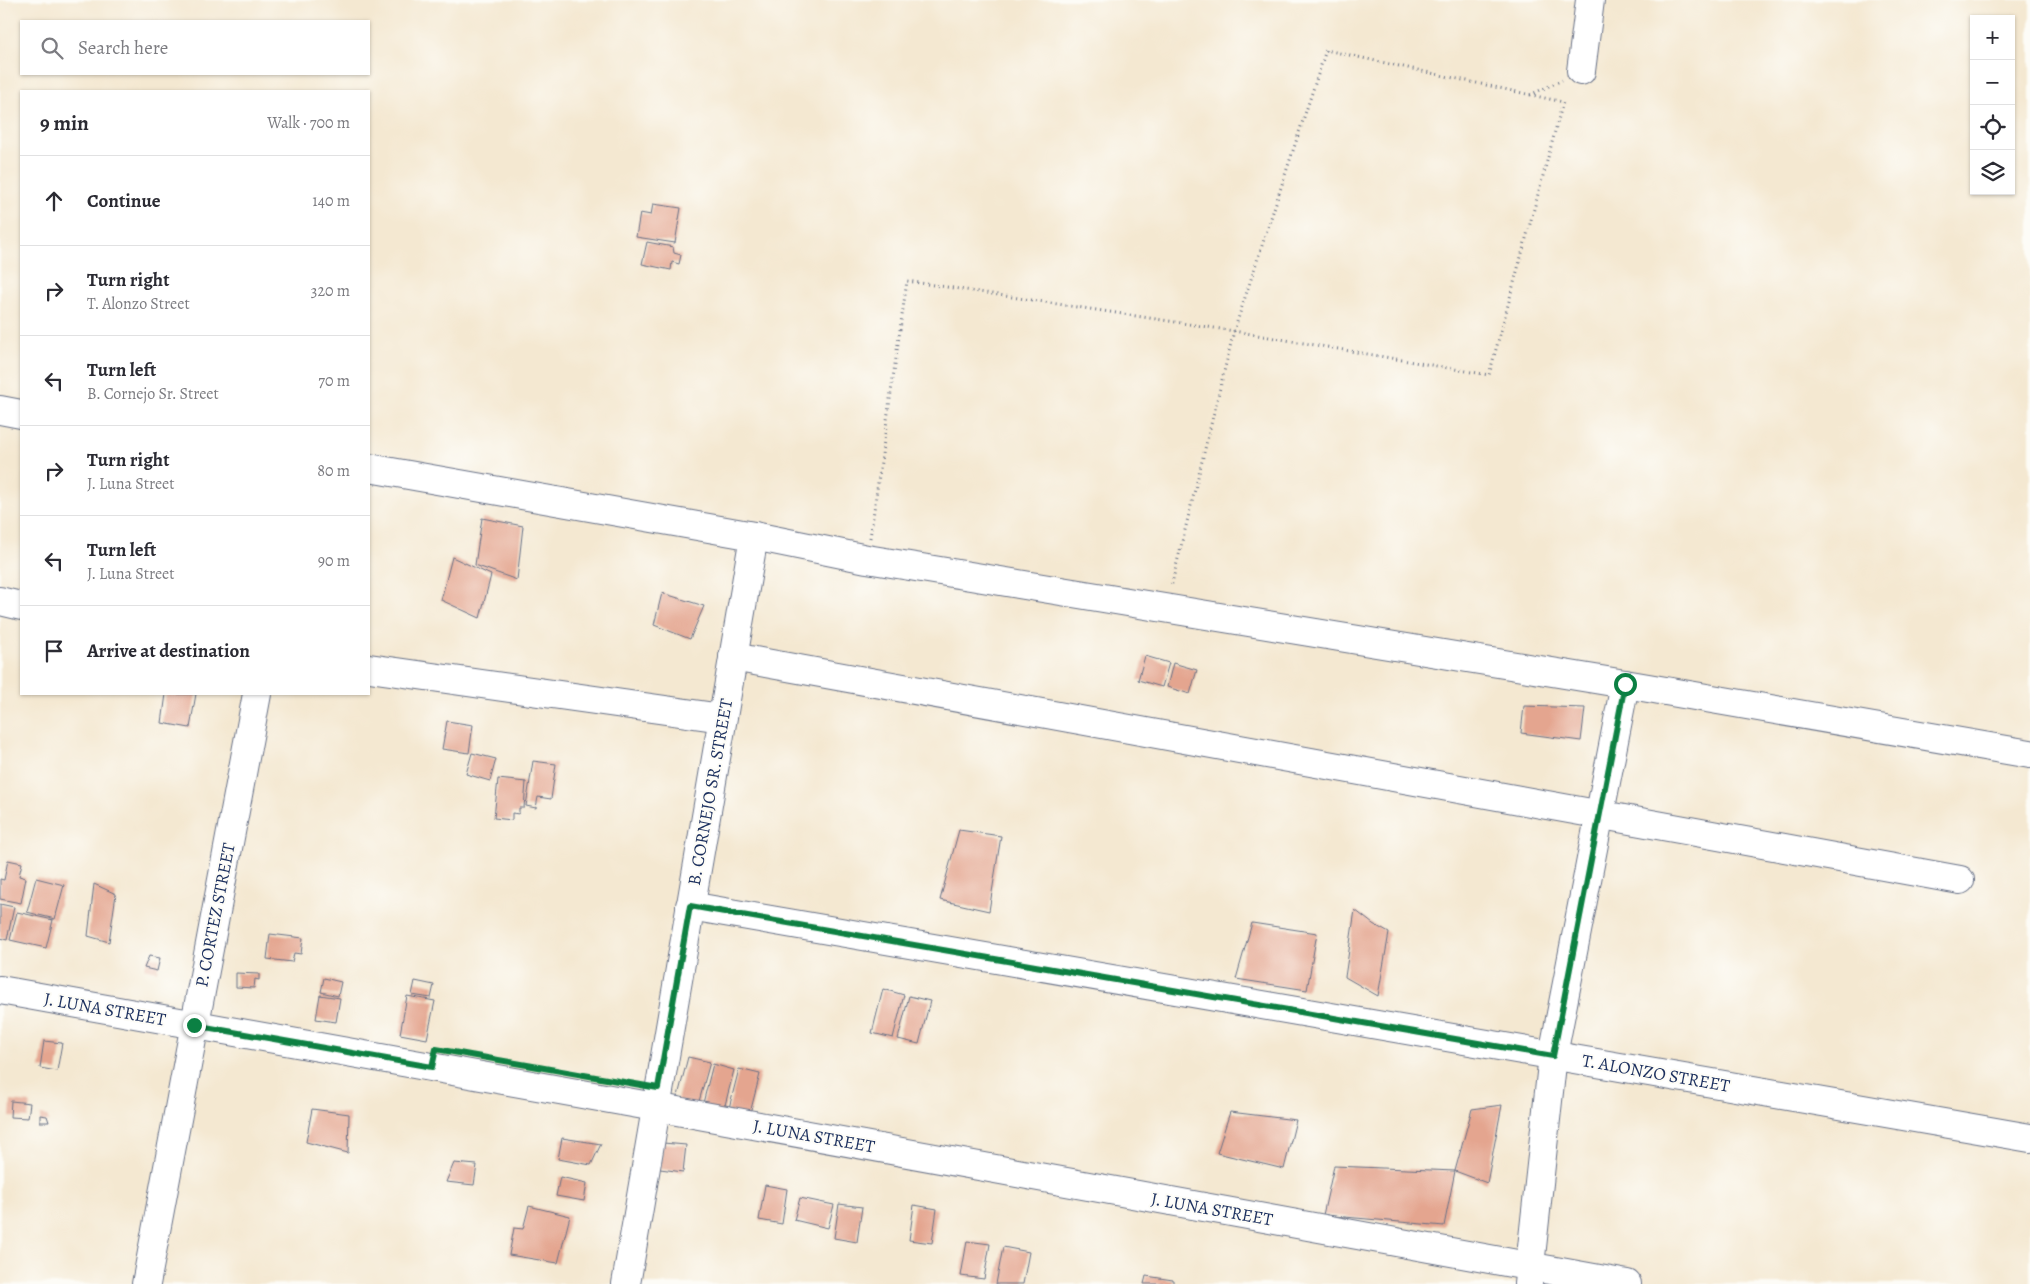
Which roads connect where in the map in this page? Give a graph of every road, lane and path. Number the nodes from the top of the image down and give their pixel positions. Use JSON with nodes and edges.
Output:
{"nodes":[{"id":1,"x":1590,"y":0,"type":"edge"},
{"id":2,"x":1581,"y":71,"type":"joint"},
{"id":3,"x":1530,"y":95,"type":"junction"},
{"id":4,"x":1234,"y":331,"type":"junction"},
{"id":5,"x":0,"y":410,"type":"edge"},
{"id":6,"x":20,"y":414,"type":"edge"},
{"id":7,"x":370,"y":468,"type":"edge"},
{"id":8,"x":754,"y":536,"type":"junction"},
{"id":9,"x":867,"y":558,"type":"junction"},
{"id":10,"x":0,"y":602,"type":"edge"},
{"id":11,"x":20,"y":606,"type":"edge"},
{"id":12,"x":1165,"y":608,"type":"junction"},
{"id":13,"x":732,"y":657,"type":"junction"},
{"id":14,"x":370,"y":668,"type":"edge"},
{"id":15,"x":1625,"y":684,"type":"junction"},
{"id":16,"x":257,"y":695,"type":"edge"},
{"id":17,"x":722,"y":718,"type":"junction"},
{"id":18,"x":2030,"y":754,"type":"edge"},
{"id":19,"x":1600,"y":815,"type":"junction"},
{"id":20,"x":1960,"y":880,"type":"dead end"},
{"id":21,"x":690,"y":906,"type":"junction"},
{"id":22,"x":0,"y":972,"type":"edge"},
{"id":23,"x":0,"y":990,"type":"edge"},
{"id":24,"x":62,"y":992,"type":"junction"},
{"id":25,"x":196,"y":1016,"type":"junction"},
{"id":26,"x":1553,"y":1056,"type":"junction"},
{"id":27,"x":657,"y":1098,"type":"junction"},
{"id":28,"x":2030,"y":1138,"type":"edge"},
{"id":29,"x":1530,"y":1275,"type":"edge"},
{"id":30,"x":146,"y":1284,"type":"edge"},
{"id":31,"x":626,"y":1284,"type":"edge"},
{"id":32,"x":1627,"y":1284,"type":"edge"}],
"edges":[{"from":1,"to":2,"type":"street"},
{"from":2,"to":3,"type":"path"},
{"from":3,"to":4,"type":"path"},
{"from":3,"to":4,"type":"path"},
{"from":4,"to":9,"type":"path"},
{"from":4,"to":12,"type":"path"},
{"from":5,"to":6,"type":"street"},
{"from":7,"to":8,"type":"street"},
{"from":8,"to":9,"type":"street"},
{"from":8,"to":13,"type":"street","name":"B. CORNEJO SR. STREET"},
{"from":9,"to":12,"type":"street"},
{"from":10,"to":11,"type":"street"},
{"from":12,"to":15,"type":"street"},
{"from":13,"to":17,"type":"street","name":"B. CORNEJO SR. STREET"},
{"from":13,"to":19,"type":"street"},
{"from":14,"to":17,"type":"street"},
{"from":15,"to":18,"type":"street"},
{"from":15,"to":19,"type":"street"},
{"from":16,"to":25,"type":"street","name":"P. CORTEZ STREET"},
{"from":17,"to":21,"type":"street","name":"B. CORNEJO SR. STREET"},
{"from":19,"to":20,"type":"street"},
{"from":19,"to":26,"type":"street"},
{"from":21,"to":26,"type":"street","name":"T. ALONZO STREET"},
{"from":21,"to":27,"type":"street","name":"B. CORNEJO SR. STREET"},
{"from":22,"to":24,"type":"street","name":"J. LUNA STREET"},
{"from":23,"to":24,"type":"street","name":"J. LUNA STREET"},
{"from":24,"to":25,"type":"street","name":"J. LUNA STREET"},
{"from":25,"to":27,"type":"street","name":"J. LUNA STREET"},
{"from":25,"to":30,"type":"street","name":"P. CORTEZ STREET"},
{"from":26,"to":28,"type":"street","name":"T. ALONZO STREET"},
{"from":26,"to":29,"type":"street"},
{"from":27,"to":29,"type":"street","name":"J. LUNA STREET"},
{"from":27,"to":31,"type":"street","name":"B. CORNEJO SR. STREET"},
{"from":29,"to":32,"type":"street","name":"J. LUNA STREET"}]}
